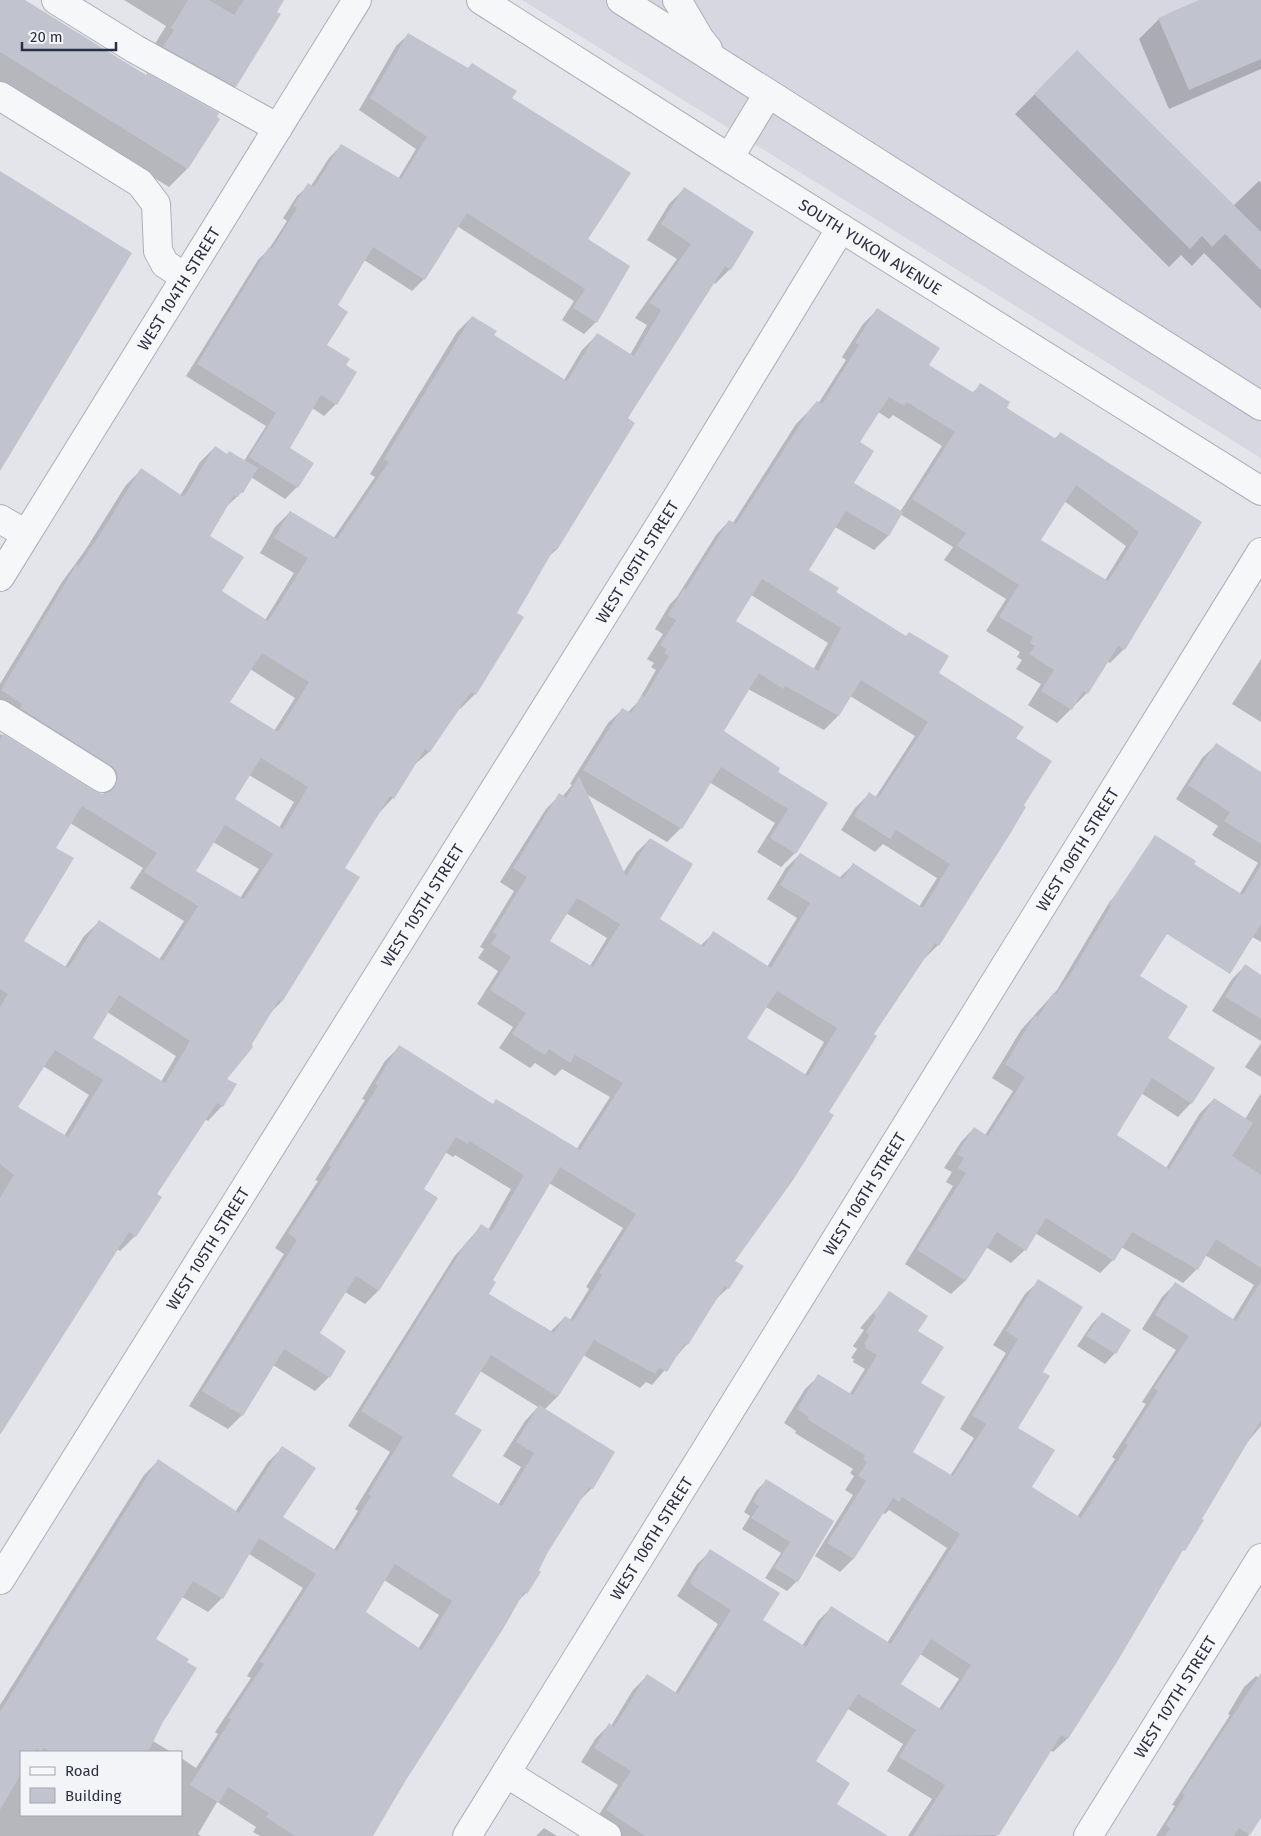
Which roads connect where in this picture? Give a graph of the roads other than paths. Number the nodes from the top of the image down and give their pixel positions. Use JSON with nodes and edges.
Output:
{"nodes":[{"id":1,"x":56,"y":0,"type":"edge"},
{"id":2,"x":357,"y":0,"type":"edge"},
{"id":3,"x":481,"y":0,"type":"edge"},
{"id":4,"x":621,"y":0,"type":"edge"},
{"id":5,"x":677,"y":0,"type":"edge"},
{"id":6,"x":719,"y":62,"type":"junction"},
{"id":7,"x":768,"y":94,"type":"junction"},
{"id":8,"x":0,"y":96,"type":"edge"},
{"id":9,"x":278,"y":128,"type":"junction"},
{"id":10,"x":729,"y":158,"type":"junction"},
{"id":11,"x":841,"y":228,"type":"junction"},
{"id":12,"x":185,"y":277,"type":"junction"},
{"id":13,"x":1261,"y":406,"type":"edge"},
{"id":14,"x":1261,"y":491,"type":"edge"},
{"id":15,"x":0,"y":519,"type":"edge"},
{"id":16,"x":26,"y":534,"type":"junction"},
{"id":17,"x":1261,"y":552,"type":"edge"},
{"id":18,"x":0,"y":577,"type":"edge"},
{"id":19,"x":0,"y":714,"type":"edge"},
{"id":20,"x":102,"y":778,"type":"dead end"},
{"id":21,"x":1261,"y":1558,"type":"edge"},
{"id":22,"x":0,"y":1580,"type":"edge"},
{"id":23,"x":506,"y":1773,"type":"junction"},
{"id":24,"x":467,"y":1836,"type":"edge"},
{"id":25,"x":607,"y":1836,"type":"edge"},
{"id":26,"x":1088,"y":1836,"type":"edge"}],
"edges":[{"from":1,"to":9,"type":"street"},
{"from":2,"to":9,"type":"street","name":"WEST 104TH STREET"},
{"from":3,"to":10,"type":"street","name":"SOUTH YUKON AVENUE"},
{"from":4,"to":6,"type":"street"},
{"from":5,"to":6,"type":"street"},
{"from":6,"to":7,"type":"street"},
{"from":7,"to":10,"type":"street"},
{"from":7,"to":13,"type":"street"},
{"from":8,"to":12,"type":"street"},
{"from":9,"to":12,"type":"street","name":"WEST 104TH STREET"},
{"from":10,"to":11,"type":"street","name":"SOUTH YUKON AVENUE"},
{"from":11,"to":14,"type":"street","name":"SOUTH YUKON AVENUE"},
{"from":11,"to":22,"type":"street","name":"WEST 105TH STREET"},
{"from":12,"to":16,"type":"street","name":"WEST 104TH STREET"},
{"from":15,"to":16,"type":"street"},
{"from":16,"to":18,"type":"street","name":"WEST 104TH STREET"},
{"from":17,"to":23,"type":"street","name":"WEST 106TH STREET"},
{"from":19,"to":20,"type":"street"},
{"from":21,"to":26,"type":"street","name":"WEST 107TH STREET"},
{"from":23,"to":24,"type":"street","name":"WEST 106TH STREET"},
{"from":23,"to":25,"type":"street"}]}
